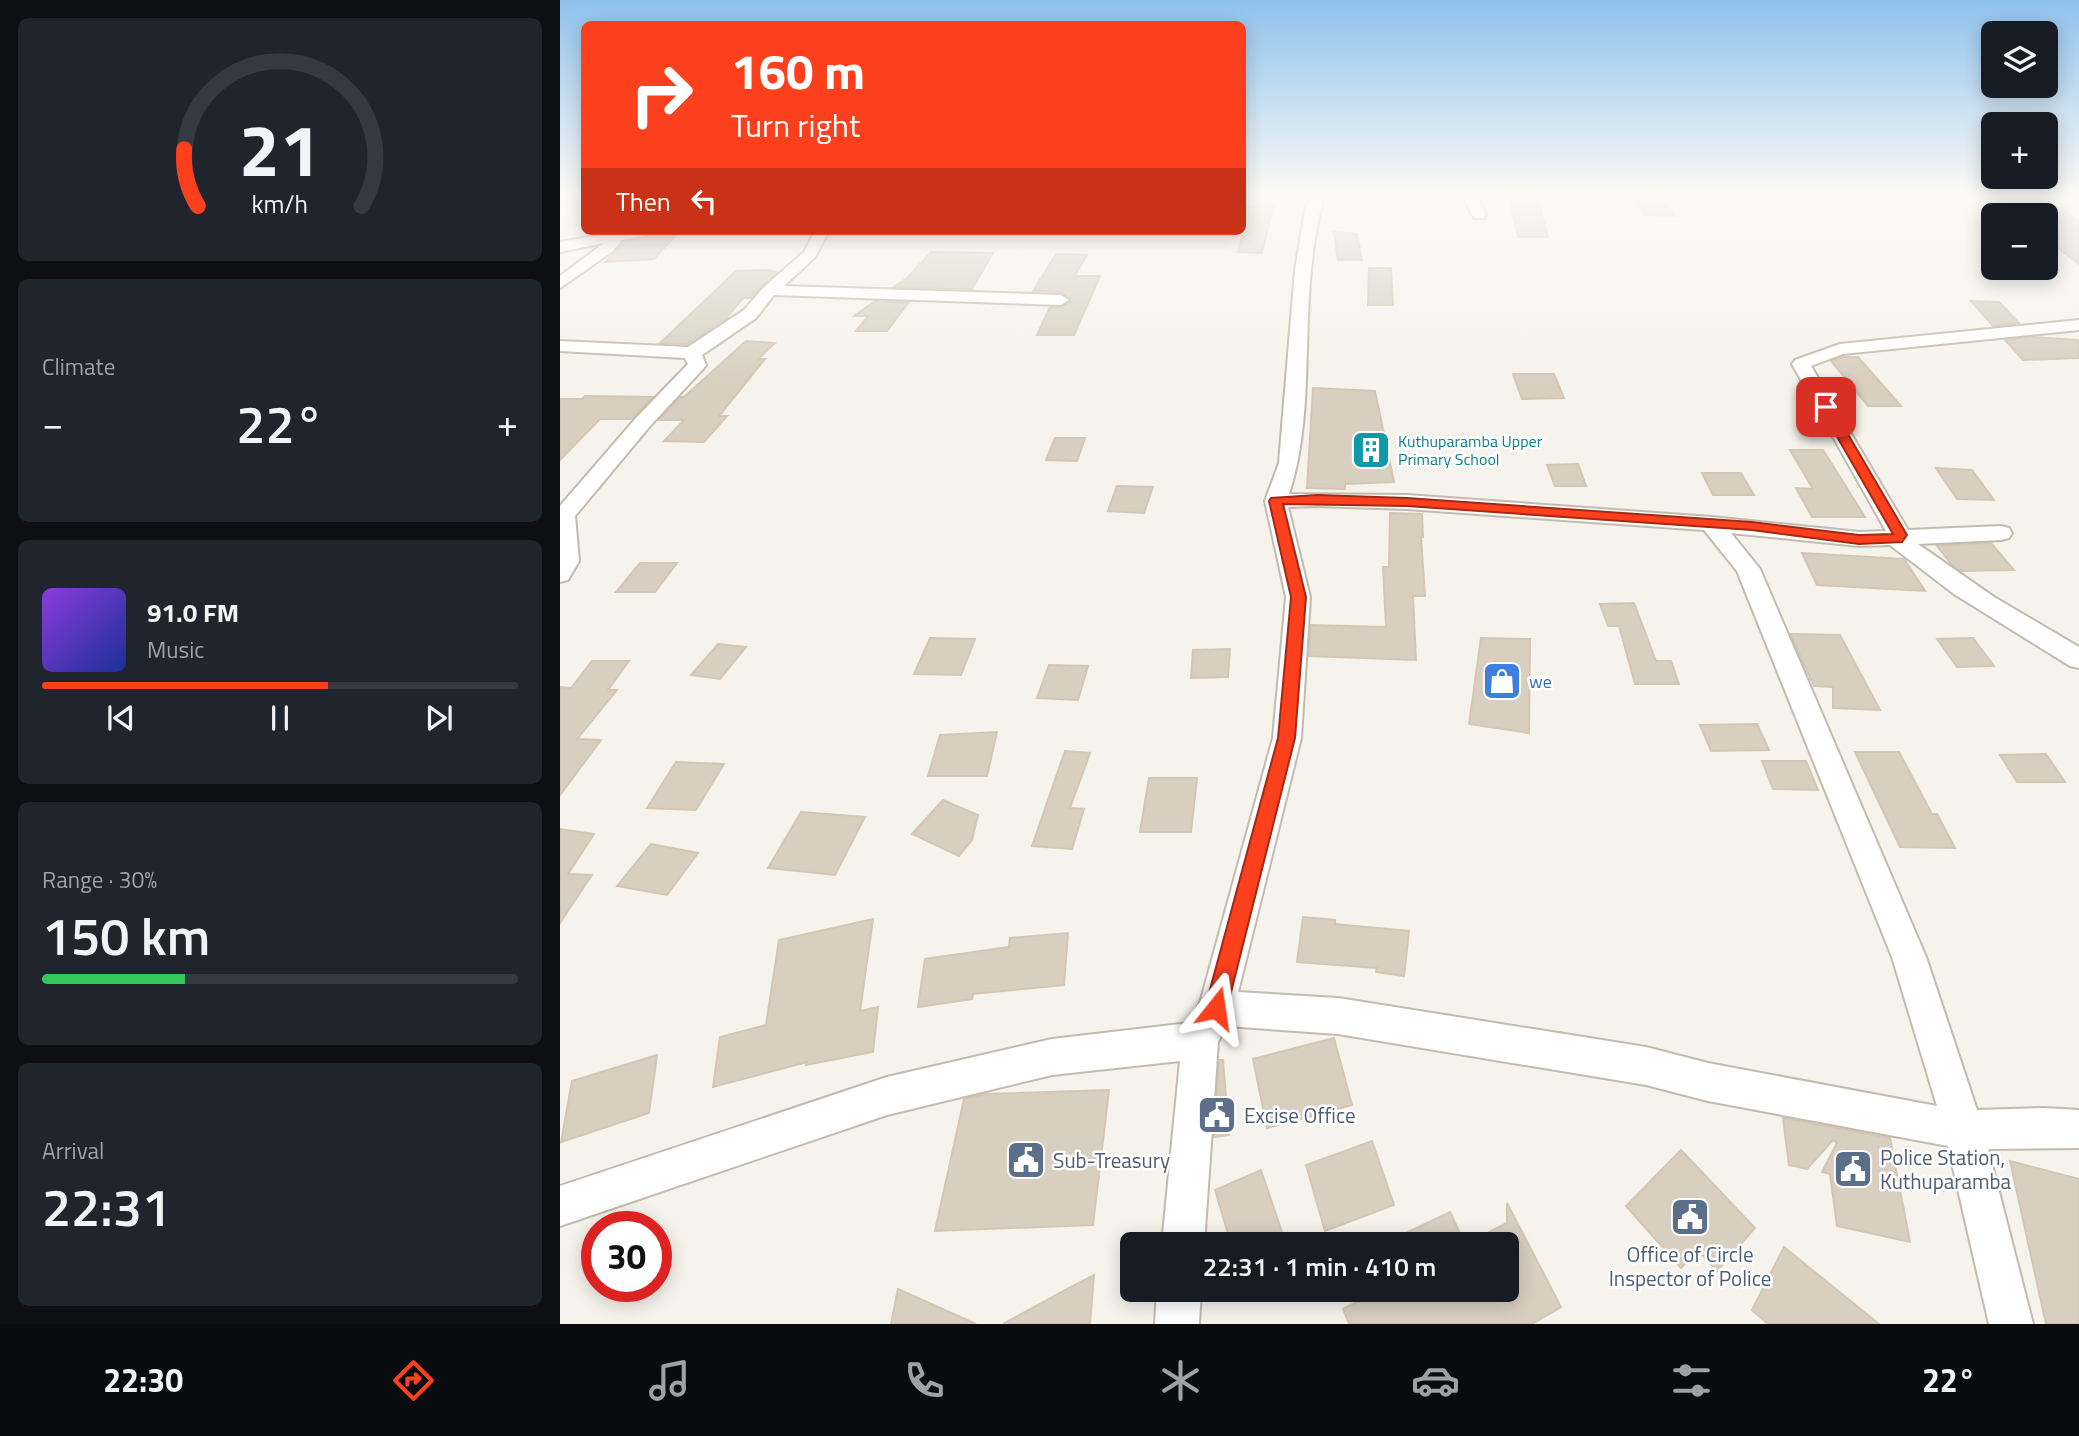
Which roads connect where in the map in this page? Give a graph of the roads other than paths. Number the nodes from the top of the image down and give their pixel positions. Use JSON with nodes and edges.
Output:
{"nodes":[{"id":1,"x":596,"y":257,"type":"edge"},
{"id":2,"x":807,"y":257,"type":"edge"},
{"id":3,"x":1305,"y":257,"type":"edge"},
{"id":4,"x":560,"y":283,"type":"edge"},
{"id":5,"x":770,"y":290,"type":"junction"},
{"id":6,"x":1061,"y":300,"type":"dead end"},
{"id":7,"x":2079,"y":325,"type":"edge"},
{"id":8,"x":560,"y":346,"type":"edge"},
{"id":9,"x":692,"y":353,"type":"junction"},
{"id":10,"x":1276,"y":501,"type":"junction"},
{"id":11,"x":1711,"y":524,"type":"junction"},
{"id":12,"x":2001,"y":533,"type":"dead end"},
{"id":13,"x":1899,"y":537,"type":"junction"},
{"id":14,"x":560,"y":574,"type":"edge"},
{"id":15,"x":2079,"y":659,"type":"edge"},
{"id":16,"x":1208,"y":1024,"type":"junction"},
{"id":17,"x":2079,"y":1129,"type":"edge"},
{"id":18,"x":1964,"y":1130,"type":"junction"},
{"id":19,"x":560,"y":1206,"type":"edge"},
{"id":20,"x":1184,"y":1232,"type":"edge"},
{"id":21,"x":1178,"y":1302,"type":"edge"},
{"id":22,"x":1177,"y":1324,"type":"edge"},
{"id":23,"x":2011,"y":1324,"type":"edge"}],
"edges":[{"from":1,"to":4,"type":"street"},
{"from":2,"to":5,"type":"street"},
{"from":3,"to":10,"type":"street"},
{"from":5,"to":6,"type":"street"},
{"from":5,"to":9,"type":"street"},
{"from":7,"to":13,"type":"street"},
{"from":8,"to":9,"type":"street"},
{"from":9,"to":14,"type":"street"},
{"from":10,"to":11,"type":"street"},
{"from":10,"to":16,"type":"street"},
{"from":11,"to":13,"type":"street"},
{"from":11,"to":18,"type":"street"},
{"from":12,"to":13,"type":"street"},
{"from":13,"to":15,"type":"street"},
{"from":16,"to":18,"type":"street"},
{"from":16,"to":19,"type":"street"},
{"from":16,"to":20,"type":"street"},
{"from":17,"to":18,"type":"street"},
{"from":18,"to":23,"type":"street"},
{"from":21,"to":22,"type":"street"}]}
